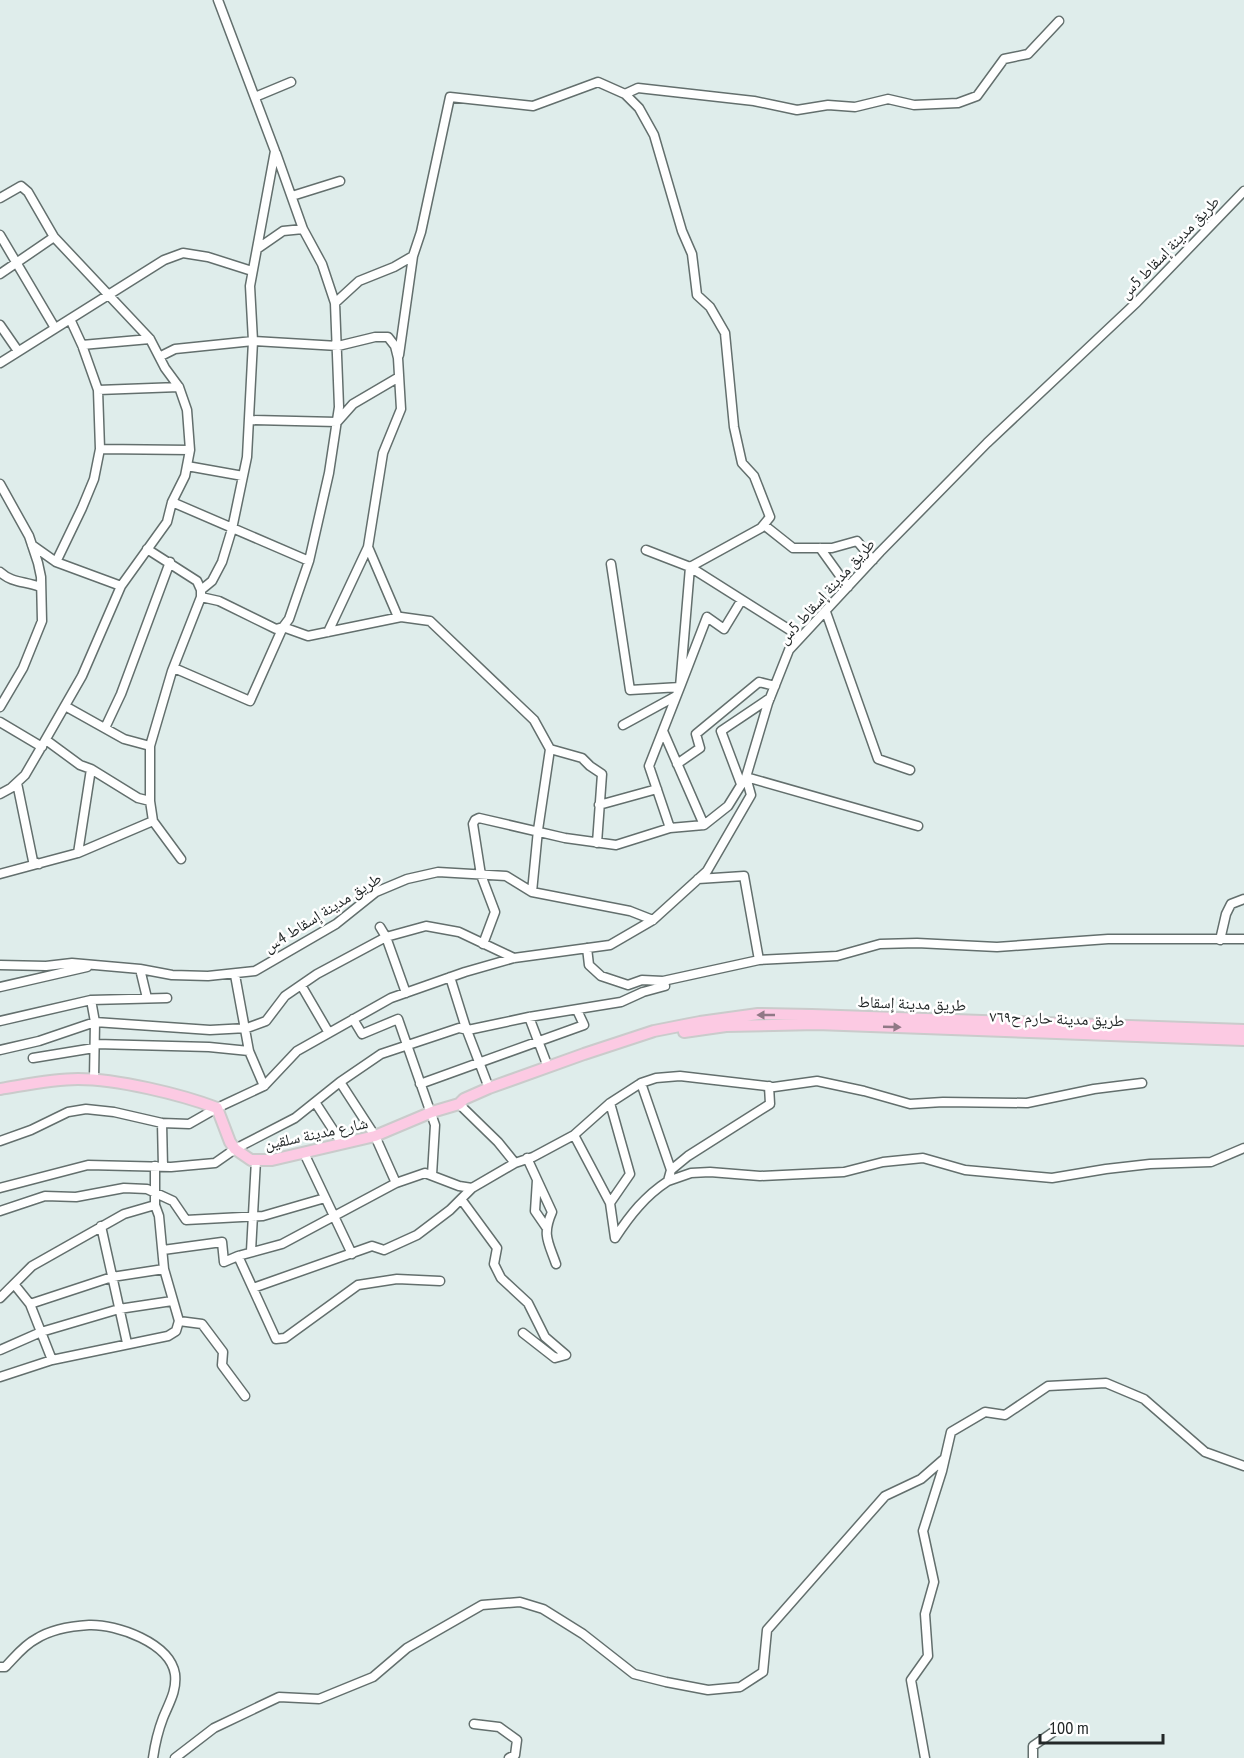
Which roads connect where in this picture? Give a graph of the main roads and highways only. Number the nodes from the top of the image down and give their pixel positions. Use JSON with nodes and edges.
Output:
{"nodes":[{"id":1,"x":1244,"y":1030,"type":"edge"},
{"id":2,"x":1244,"y":1040,"type":"edge"},
{"id":3,"x":584,"y":1054,"type":"junction"},
{"id":4,"x":0,"y":1089,"type":"edge"}],
"edges":[{"from":1,"to":3,"type":"main road","name":"طريق مدينة إسقاط","one_way":true},
{"from":3,"to":2,"type":"main road","name":"طريق مدينة حارم ح٧٦٩","one_way":true},
{"from":3,"to":4,"type":"main road","name":"شارع مدينة سلقين"}]}
